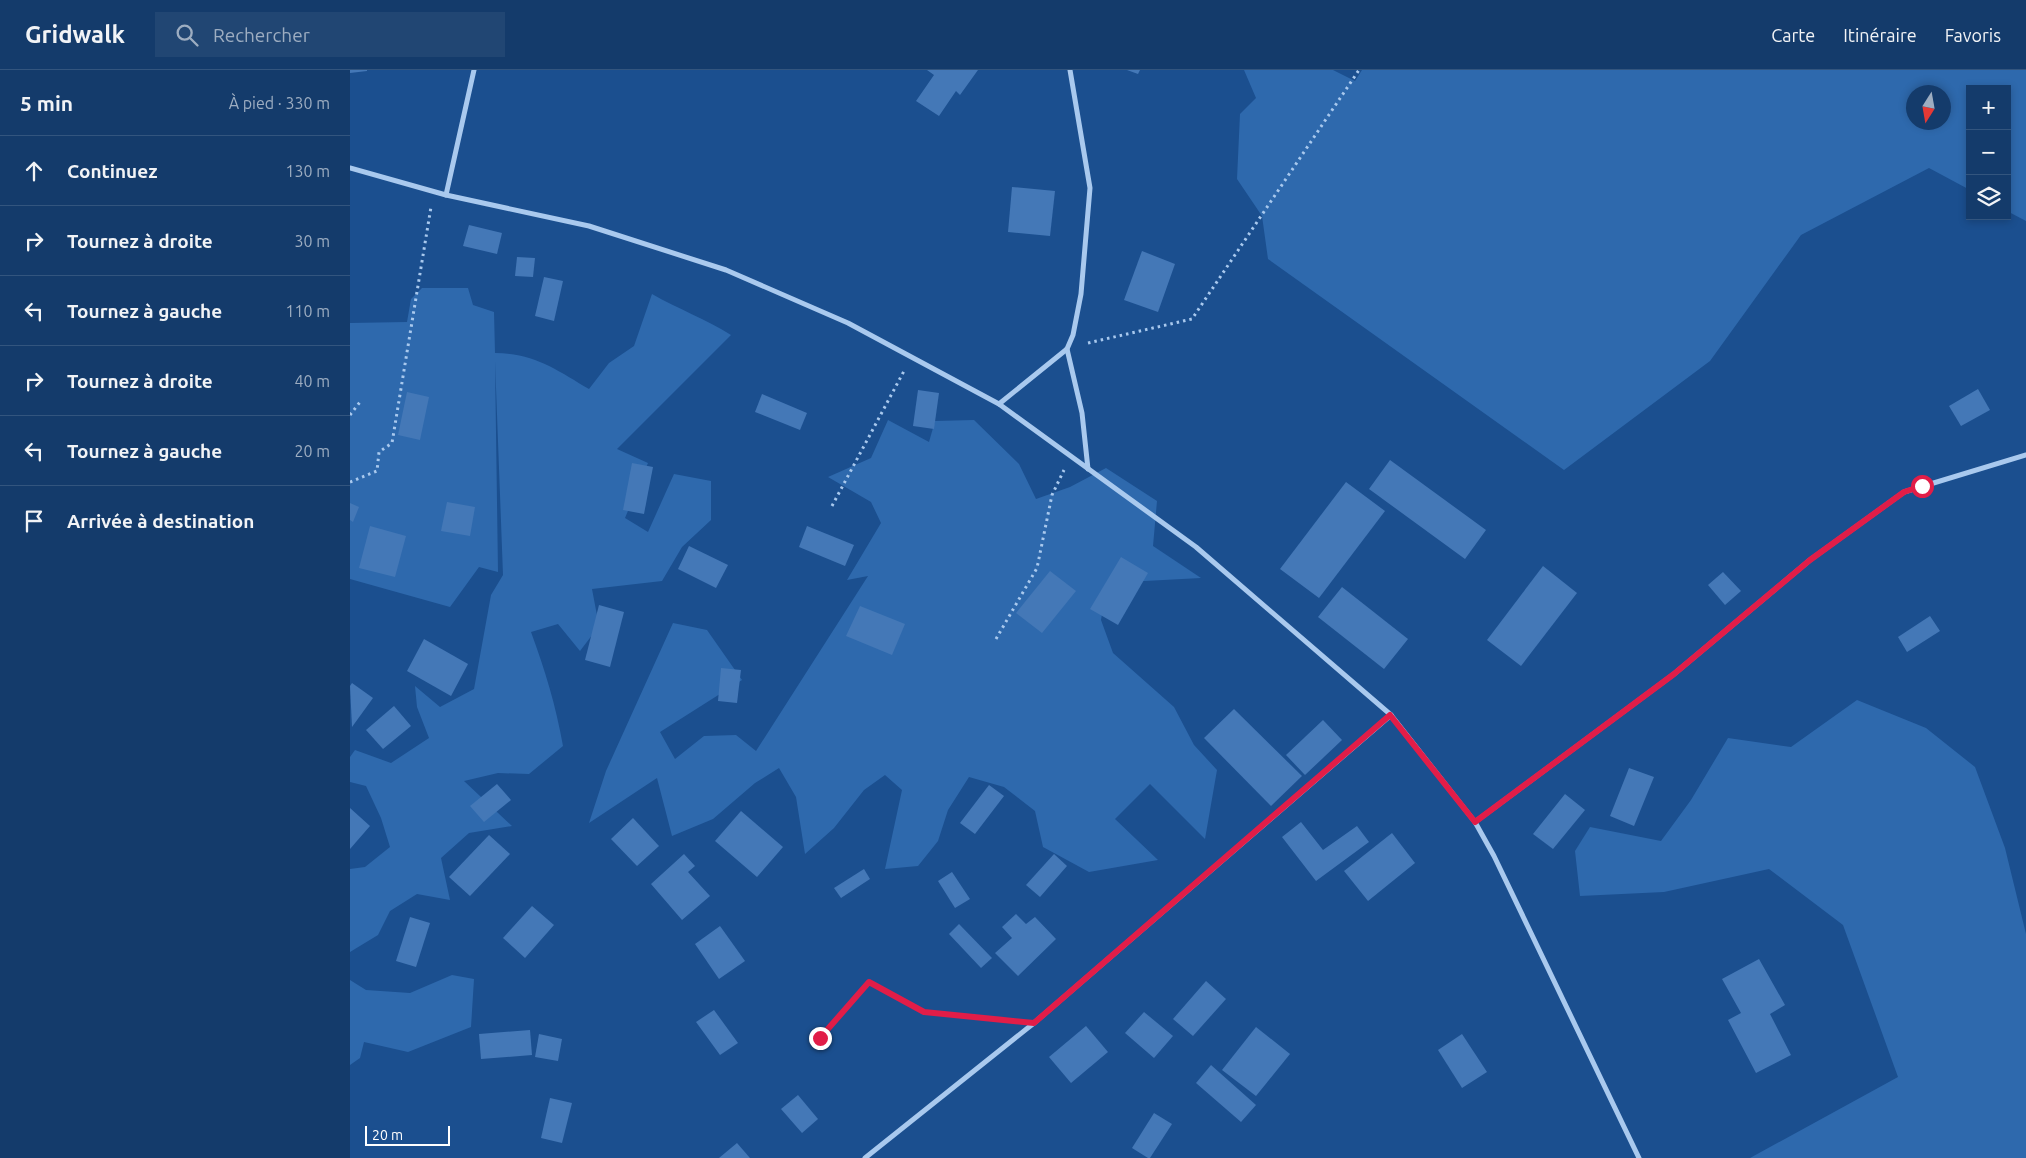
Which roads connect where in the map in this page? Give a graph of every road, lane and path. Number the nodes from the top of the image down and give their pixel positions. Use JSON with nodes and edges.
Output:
{"nodes":[{"id":1,"x":474,"y":70,"type":"edge"},
{"id":2,"x":1070,"y":70,"type":"edge"},
{"id":3,"x":1359,"y":70,"type":"edge"},
{"id":4,"x":350,"y":168,"type":"edge"},
{"id":5,"x":433,"y":191,"type":"junction"},
{"id":6,"x":446,"y":195,"type":"junction"},
{"id":7,"x":1066,"y":348,"type":"junction"},
{"id":8,"x":911,"y":357,"type":"junction"},
{"id":9,"x":360,"y":402,"type":"dead end"},
{"id":10,"x":999,"y":404,"type":"junction"},
{"id":11,"x":350,"y":415,"type":"edge"},
{"id":12,"x":2026,"y":455,"type":"edge"},
{"id":13,"x":1071,"y":456,"type":"junction"},
{"id":14,"x":1088,"y":469,"type":"junction"},
{"id":15,"x":350,"y":482,"type":"edge"},
{"id":16,"x":832,"y":506,"type":"dead end"},
{"id":17,"x":996,"y":639,"type":"dead end"},
{"id":18,"x":1390,"y":715,"type":"junction"},
{"id":19,"x":1475,"y":822,"type":"junction"},
{"id":20,"x":1034,"y":1023,"type":"junction"},
{"id":21,"x":820,"y":1038,"type":"dead end"},
{"id":22,"x":865,"y":1158,"type":"edge"},
{"id":23,"x":1639,"y":1158,"type":"edge"}],
"edges":[{"from":1,"to":6,"type":"street"},
{"from":2,"to":7,"type":"street"},
{"from":3,"to":7,"type":"path"},
{"from":4,"to":5,"type":"street"},
{"from":5,"to":6,"type":"street"},
{"from":5,"to":15,"type":"path"},
{"from":6,"to":8,"type":"street"},
{"from":7,"to":10,"type":"street"},
{"from":7,"to":14,"type":"street"},
{"from":8,"to":10,"type":"street"},
{"from":8,"to":16,"type":"path"},
{"from":9,"to":11,"type":"path"},
{"from":10,"to":13,"type":"street"},
{"from":12,"to":19,"type":"street"},
{"from":13,"to":14,"type":"street"},
{"from":13,"to":17,"type":"path"},
{"from":14,"to":18,"type":"street"},
{"from":18,"to":19,"type":"street"},
{"from":18,"to":20,"type":"street"},
{"from":19,"to":23,"type":"street"},
{"from":20,"to":21,"type":"path"},
{"from":20,"to":22,"type":"street"}]}
